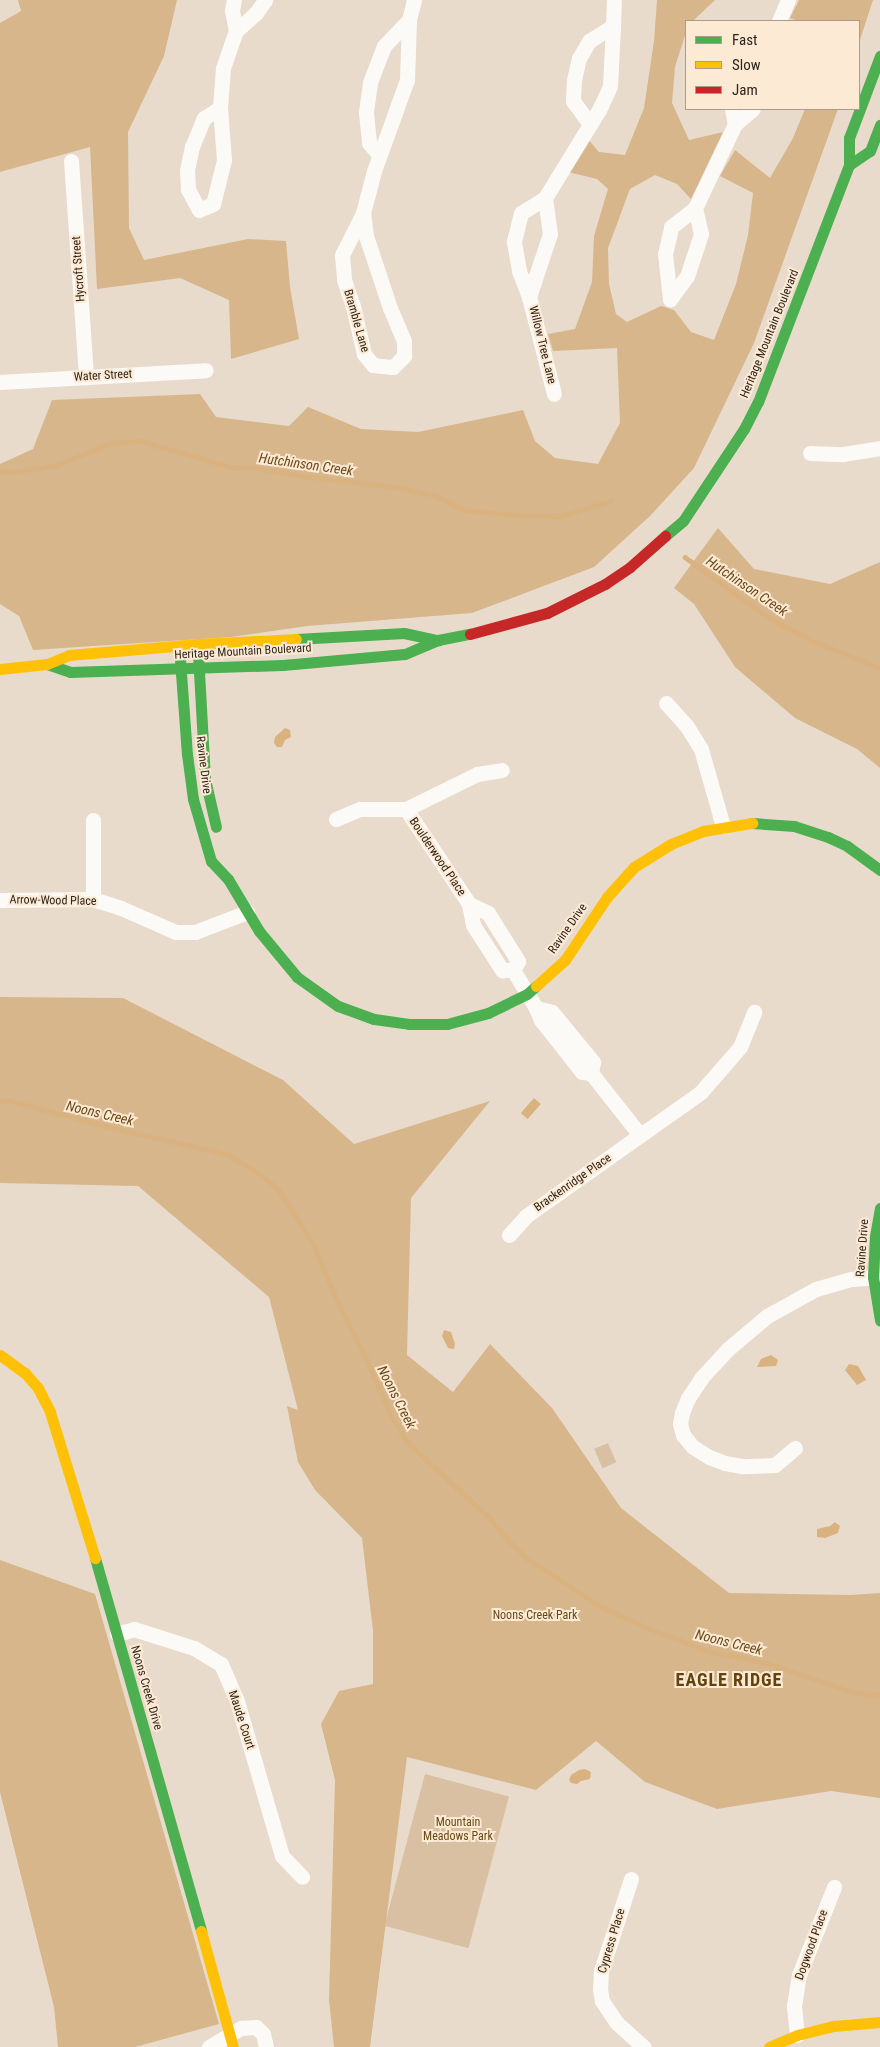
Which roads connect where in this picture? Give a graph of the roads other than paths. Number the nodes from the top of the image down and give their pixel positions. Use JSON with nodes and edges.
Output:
{"nodes":[{"id":1,"x":234,"y":0,"type":"edge"},
{"id":2,"x":266,"y":0,"type":"edge"},
{"id":3,"x":414,"y":0,"type":"edge"},
{"id":4,"x":614,"y":0,"type":"edge"},
{"id":5,"x":788,"y":0,"type":"edge"},
{"id":6,"x":408,"y":20,"type":"junction"},
{"id":7,"x":779,"y":20,"type":"edge"},
{"id":8,"x":613,"y":26,"type":"junction"},
{"id":9,"x":236,"y":31,"type":"junction"},
{"id":10,"x":880,"y":56,"type":"edge"},
{"id":11,"x":220,"y":108,"type":"junction"},
{"id":12,"x":860,"y":109,"type":"edge"},
{"id":13,"x":732,"y":110,"type":"edge"},
{"id":14,"x":752,"y":110,"type":"edge"},
{"id":15,"x":860,"y":110,"type":"edge"},
{"id":16,"x":590,"y":124,"type":"junction"},
{"id":17,"x":735,"y":124,"type":"junction"},
{"id":18,"x":880,"y":125,"type":"edge"},
{"id":19,"x":379,"y":155,"type":"junction"},
{"id":20,"x":71,"y":161,"type":"dead end"},
{"id":21,"x":849,"y":165,"type":"junction"},
{"id":22,"x":545,"y":198,"type":"junction"},
{"id":23,"x":695,"y":208,"type":"junction"},
{"id":24,"x":363,"y":213,"type":"junction"},
{"id":25,"x":529,"y":297,"type":"junction"},
{"id":26,"x":206,"y":370,"type":"dead end"},
{"id":27,"x":86,"y":377,"type":"junction"},
{"id":28,"x":0,"y":382,"type":"edge"},
{"id":29,"x":554,"y":394,"type":"dead end"},
{"id":30,"x":880,"y":448,"type":"edge"},
{"id":31,"x":810,"y":453,"type":"dead end"},
{"id":32,"x":438,"y":640,"type":"junction"},
{"id":33,"x":198,"y":644,"type":"junction"},
{"id":34,"x":179,"y":646,"type":"junction"},
{"id":35,"x":47,"y":664,"type":"junction"},
{"id":36,"x":198,"y":668,"type":"junction"},
{"id":37,"x":0,"y":669,"type":"edge"},
{"id":38,"x":180,"y":669,"type":"junction"},
{"id":39,"x":666,"y":703,"type":"dead end"},
{"id":40,"x":502,"y":770,"type":"dead end"},
{"id":41,"x":406,"y":809,"type":"junction"},
{"id":42,"x":336,"y":819,"type":"dead end"},
{"id":43,"x":93,"y":820,"type":"dead end"},
{"id":44,"x":723,"y":826,"type":"junction"},
{"id":45,"x":219,"y":837,"type":"dead end"},
{"id":46,"x":223,"y":854,"type":"dead end"},
{"id":47,"x":880,"y":870,"type":"edge"},
{"id":48,"x":228,"y":879,"type":"junction"},
{"id":49,"x":93,"y":899,"type":"junction"},
{"id":50,"x":0,"y":900,"type":"edge"},
{"id":51,"x":247,"y":912,"type":"junction"},
{"id":52,"x":527,"y":994,"type":"junction"},
{"id":53,"x":754,"y":1012,"type":"dead end"},
{"id":54,"x":640,"y":1134,"type":"junction"},
{"id":55,"x":880,"y":1208,"type":"edge"},
{"id":56,"x":509,"y":1235,"type":"dead end"},
{"id":57,"x":873,"y":1276,"type":"junction"},
{"id":58,"x":880,"y":1320,"type":"edge"},
{"id":59,"x":0,"y":1354,"type":"edge"},
{"id":60,"x":795,"y":1448,"type":"dead end"},
{"id":61,"x":117,"y":1634,"type":"junction"},
{"id":62,"x":302,"y":1877,"type":"dead end"},
{"id":63,"x":631,"y":1879,"type":"dead end"},
{"id":64,"x":834,"y":1887,"type":"dead end"},
{"id":65,"x":880,"y":2022,"type":"edge"},
{"id":66,"x":796,"y":2035,"type":"junction"},
{"id":67,"x":232,"y":2041,"type":"edge"},
{"id":68,"x":209,"y":2047,"type":"edge"},
{"id":69,"x":266,"y":2047,"type":"edge"},
{"id":70,"x":644,"y":2047,"type":"edge"},
{"id":71,"x":769,"y":2047,"type":"edge"}],
"edges":[{"from":1,"to":9,"type":"street"},
{"from":2,"to":9,"type":"street"},
{"from":3,"to":6,"type":"street","name":"Bramble Lane"},
{"from":4,"to":8,"type":"street","name":"Willow Tree Lane"},
{"from":5,"to":7,"type":"street"},
{"from":6,"to":19,"type":"street","name":"Bramble Lane"},
{"from":6,"to":19,"type":"street","name":"Bramble Lane"},
{"from":8,"to":16,"type":"street","name":"Willow Tree Lane"},
{"from":8,"to":16,"type":"street"},
{"from":9,"to":11,"type":"street"},
{"from":10,"to":12,"type":"street","name":"Heritage Mountain Boulevard"},
{"from":11,"to":11,"type":"street"},
{"from":13,"to":17,"type":"street"},
{"from":14,"to":17,"type":"street"},
{"from":15,"to":21,"type":"street","name":"Heritage Mountain Boulevard"},
{"from":16,"to":22,"type":"street","name":"Willow Tree Lane"},
{"from":17,"to":23,"type":"street"},
{"from":18,"to":21,"type":"street"},
{"from":19,"to":24,"type":"street","name":"Bramble Lane"},
{"from":20,"to":27,"type":"street","name":"Hycroft Street"},
{"from":21,"to":32,"type":"street","name":"Heritage Mountain Boulevard"},
{"from":22,"to":25,"type":"street","name":"Willow Tree Lane"},
{"from":22,"to":25,"type":"street","name":"Willow Tree Lane"},
{"from":23,"to":23,"type":"street"},
{"from":24,"to":24,"type":"street","name":"Bramble Lane"},
{"from":25,"to":29,"type":"street","name":"Willow Tree Lane"},
{"from":26,"to":27,"type":"street","name":"Water Street"},
{"from":27,"to":28,"type":"street","name":"Water Street"},
{"from":30,"to":31,"type":"street"},
{"from":32,"to":33,"type":"street","name":"Heritage Mountain Boulevard"},
{"from":32,"to":36,"type":"street","name":"Heritage Mountain Boulevard"},
{"from":33,"to":34,"type":"street","name":"Heritage Mountain Boulevard"},
{"from":33,"to":36,"type":"street","name":"Ravine Drive"},
{"from":34,"to":35,"type":"street","name":"Heritage Mountain Boulevard"},
{"from":34,"to":38,"type":"street","name":"Ravine Drive"},
{"from":35,"to":37,"type":"street","name":"Heritage Mountain Boulevard"},
{"from":35,"to":38,"type":"street","name":"Heritage Mountain Boulevard"},
{"from":36,"to":38,"type":"street","name":"Heritage Mountain Boulevard"},
{"from":36,"to":45,"type":"street","name":"Ravine Drive"},
{"from":38,"to":48,"type":"street","name":"Ravine Drive"},
{"from":39,"to":44,"type":"street"},
{"from":40,"to":41,"type":"street","name":"Boulderwood Place"},
{"from":41,"to":42,"type":"street","name":"Boulderwood Place"},
{"from":41,"to":52,"type":"street","name":"Boulderwood Place"},
{"from":43,"to":49,"type":"street"},
{"from":44,"to":47,"type":"street","name":"Ravine Drive"},
{"from":44,"to":52,"type":"street","name":"Ravine Drive"},
{"from":46,"to":48,"type":"street","name":"Ravine Drive"},
{"from":48,"to":51,"type":"street","name":"Ravine Drive"},
{"from":49,"to":50,"type":"street","name":"Arrow-Wood Place"},
{"from":49,"to":51,"type":"street","name":"Arrow-Wood Place"},
{"from":51,"to":52,"type":"street","name":"Ravine Drive"},
{"from":52,"to":54,"type":"street"},
{"from":53,"to":54,"type":"street","name":"Brackenridge Place"},
{"from":54,"to":56,"type":"street","name":"Brackenridge Place"},
{"from":55,"to":57,"type":"street","name":"Ravine Drive"},
{"from":57,"to":58,"type":"street","name":"Ravine Drive"},
{"from":57,"to":60,"type":"street"},
{"from":59,"to":61,"type":"street","name":"Noons Creek Drive"},
{"from":61,"to":62,"type":"street","name":"Maude Court"},
{"from":61,"to":67,"type":"street","name":"Noons Creek Drive"},
{"from":63,"to":70,"type":"street","name":"Cypress Place"},
{"from":64,"to":66,"type":"street","name":"Dogwood Place"},
{"from":65,"to":66,"type":"street"},
{"from":66,"to":71,"type":"street"},
{"from":67,"to":68,"type":"street"},
{"from":67,"to":69,"type":"street"}]}
